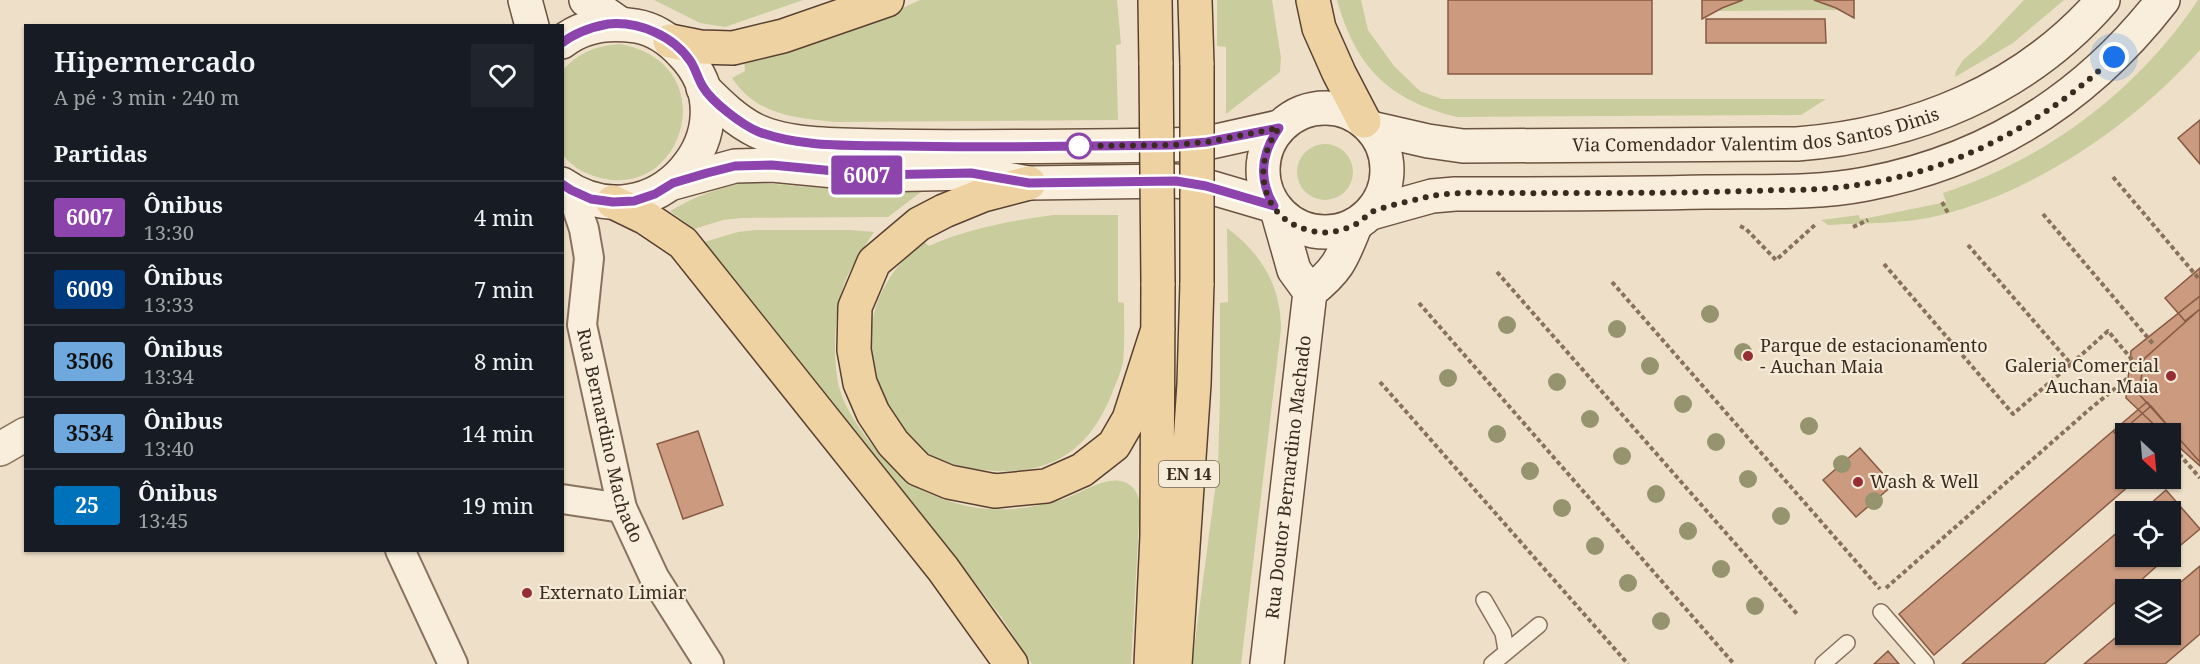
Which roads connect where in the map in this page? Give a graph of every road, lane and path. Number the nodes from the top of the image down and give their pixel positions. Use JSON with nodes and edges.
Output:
{"nodes":[{"id":1,"x":525,"y":0,"type":"edge"},
{"id":2,"x":586,"y":0,"type":"edge"},
{"id":3,"x":887,"y":0,"type":"edge"},
{"id":4,"x":1155,"y":0,"type":"edge"},
{"id":5,"x":1195,"y":0,"type":"edge"},
{"id":6,"x":1313,"y":0,"type":"edge"},
{"id":7,"x":2103,"y":0,"type":"edge"},
{"id":8,"x":2163,"y":0,"type":"edge"},
{"id":9,"x":619,"y":23,"type":"junction"},
{"id":10,"x":531,"y":24,"type":"edge"},
{"id":11,"x":670,"y":40,"type":"junction"},
{"id":12,"x":564,"y":41,"type":"edge"},
{"id":13,"x":703,"y":88,"type":"junction"},
{"id":14,"x":1368,"y":124,"type":"junction"},
{"id":15,"x":1279,"y":128,"type":"junction"},
{"id":16,"x":2113,"y":177,"type":"dead end"},
{"id":17,"x":673,"y":183,"type":"junction"},
{"id":18,"x":1029,"y":183,"type":"junction"},
{"id":19,"x":567,"y":187,"type":"edge"},
{"id":20,"x":613,"y":202,"type":"junction"},
{"id":21,"x":1942,"y":202,"type":"dead end"},
{"id":22,"x":1275,"y":208,"type":"junction"},
{"id":23,"x":1948,"y":213,"type":"dead end"},
{"id":24,"x":2043,"y":214,"type":"dead end"},
{"id":25,"x":1364,"y":218,"type":"junction"},
{"id":26,"x":1821,"y":220,"type":"dead end"},
{"id":27,"x":1737,"y":225,"type":"dead end"},
{"id":28,"x":1968,"y":244,"type":"dead end"},
{"id":29,"x":1884,"y":264,"type":"dead end"},
{"id":30,"x":1497,"y":272,"type":"dead end"},
{"id":31,"x":2200,"y":280,"type":"edge"},
{"id":32,"x":1612,"y":282,"type":"dead end"},
{"id":33,"x":1310,"y":292,"type":"junction"},
{"id":34,"x":1419,"y":303,"type":"dead end"},
{"id":35,"x":1158,"y":329,"type":"junction"},
{"id":36,"x":2154,"y":345,"type":"dead end"},
{"id":37,"x":2134,"y":362,"type":"dead end"},
{"id":38,"x":2071,"y":364,"type":"junction"},
{"id":39,"x":2128,"y":378,"type":"dead end"},
{"id":40,"x":1380,"y":382,"type":"dead end"},
{"id":41,"x":24,"y":435,"type":"edge"},
{"id":42,"x":0,"y":449,"type":"edge"},
{"id":43,"x":2181,"y":456,"type":"edge"},
{"id":44,"x":2200,"y":478,"type":"edge"},
{"id":45,"x":564,"y":499,"type":"edge"},
{"id":46,"x":622,"y":508,"type":"junction"},
{"id":47,"x":401,"y":552,"type":"edge"},
{"id":48,"x":1882,"y":591,"type":"junction"},
{"id":49,"x":1878,"y":595,"type":"dead end"},
{"id":50,"x":1484,"y":600,"type":"dead end"},
{"id":51,"x":1881,"y":612,"type":"dead end"},
{"id":52,"x":1797,"y":614,"type":"dead end"},
{"id":53,"x":1539,"y":625,"type":"dead end"},
{"id":54,"x":1847,"y":643,"type":"dead end"},
{"id":55,"x":1506,"y":650,"type":"junction"},
{"id":56,"x":453,"y":664,"type":"edge"},
{"id":57,"x":709,"y":664,"type":"edge"},
{"id":58,"x":1011,"y":664,"type":"edge"},
{"id":59,"x":1151,"y":664,"type":"edge"},
{"id":60,"x":1175,"y":664,"type":"edge"},
{"id":61,"x":1267,"y":664,"type":"edge"},
{"id":62,"x":1491,"y":664,"type":"edge"},
{"id":63,"x":1628,"y":664,"type":"edge"},
{"id":64,"x":1734,"y":664,"type":"edge"},
{"id":65,"x":1823,"y":664,"type":"edge"},
{"id":66,"x":1926,"y":664,"type":"edge"}],
"edges":[{"from":1,"to":10,"type":"main road"},
{"from":2,"to":9,"type":"main road"},
{"from":3,"to":11,"type":"main road"},
{"from":4,"to":35,"type":"main road","number":"EN 14","bridge":true},
{"from":5,"to":60,"type":"main road","number":"EN 14","bridge":true},
{"from":6,"to":14,"type":"main road"},
{"from":7,"to":14,"type":"main road","name":"Via Comendador Valentim dos Santos Dinis"},
{"from":8,"to":25,"type":"main road"},
{"from":9,"to":11,"type":"main road"},
{"from":9,"to":12,"type":"main road"},
{"from":11,"to":13,"type":"main road"},
{"from":13,"to":15,"type":"main road"},
{"from":13,"to":17,"type":"main road"},
{"from":14,"to":15,"type":"main road"},
{"from":14,"to":25,"type":"main road"},
{"from":15,"to":22,"type":"main road"},
{"from":16,"to":31,"type":"path"},
{"from":17,"to":18,"type":"main road"},
{"from":17,"to":20,"type":"main road"},
{"from":18,"to":22,"type":"main road"},
{"from":18,"to":35,"type":"main road"},
{"from":19,"to":20,"type":"main road"},
{"from":19,"to":46,"type":"street","name":"Rua Bernardino Machado"},
{"from":20,"to":58,"type":"main road"},
{"from":21,"to":23,"type":"path"},
{"from":22,"to":25,"type":"main road"},
{"from":22,"to":33,"type":"main road"},
{"from":24,"to":36,"type":"path"},
{"from":25,"to":33,"type":"main road"},
{"from":26,"to":27,"type":"path"},
{"from":28,"to":38,"type":"path"},
{"from":29,"to":38,"type":"path"},
{"from":30,"to":52,"type":"path"},
{"from":32,"to":48,"type":"path"},
{"from":33,"to":61,"type":"main road","name":"Rua Doutor Bernardino Machado"},
{"from":34,"to":64,"type":"path"},
{"from":35,"to":59,"type":"main road","number":"EN 14"},
{"from":37,"to":38,"type":"path"},
{"from":39,"to":48,"type":"path"},
{"from":40,"to":63,"type":"path"},
{"from":41,"to":42,"type":"main road"},
{"from":43,"to":44,"type":"path"},
{"from":45,"to":46,"type":"street"},
{"from":46,"to":57,"type":"street","name":"Rua Bernardino Machado"},
{"from":47,"to":56,"type":"street"},
{"from":48,"to":49,"type":"path"},
{"from":50,"to":55,"type":"lane"},
{"from":51,"to":66,"type":"lane"},
{"from":53,"to":55,"type":"lane"},
{"from":54,"to":65,"type":"lane"},
{"from":55,"to":62,"type":"lane"}]}
